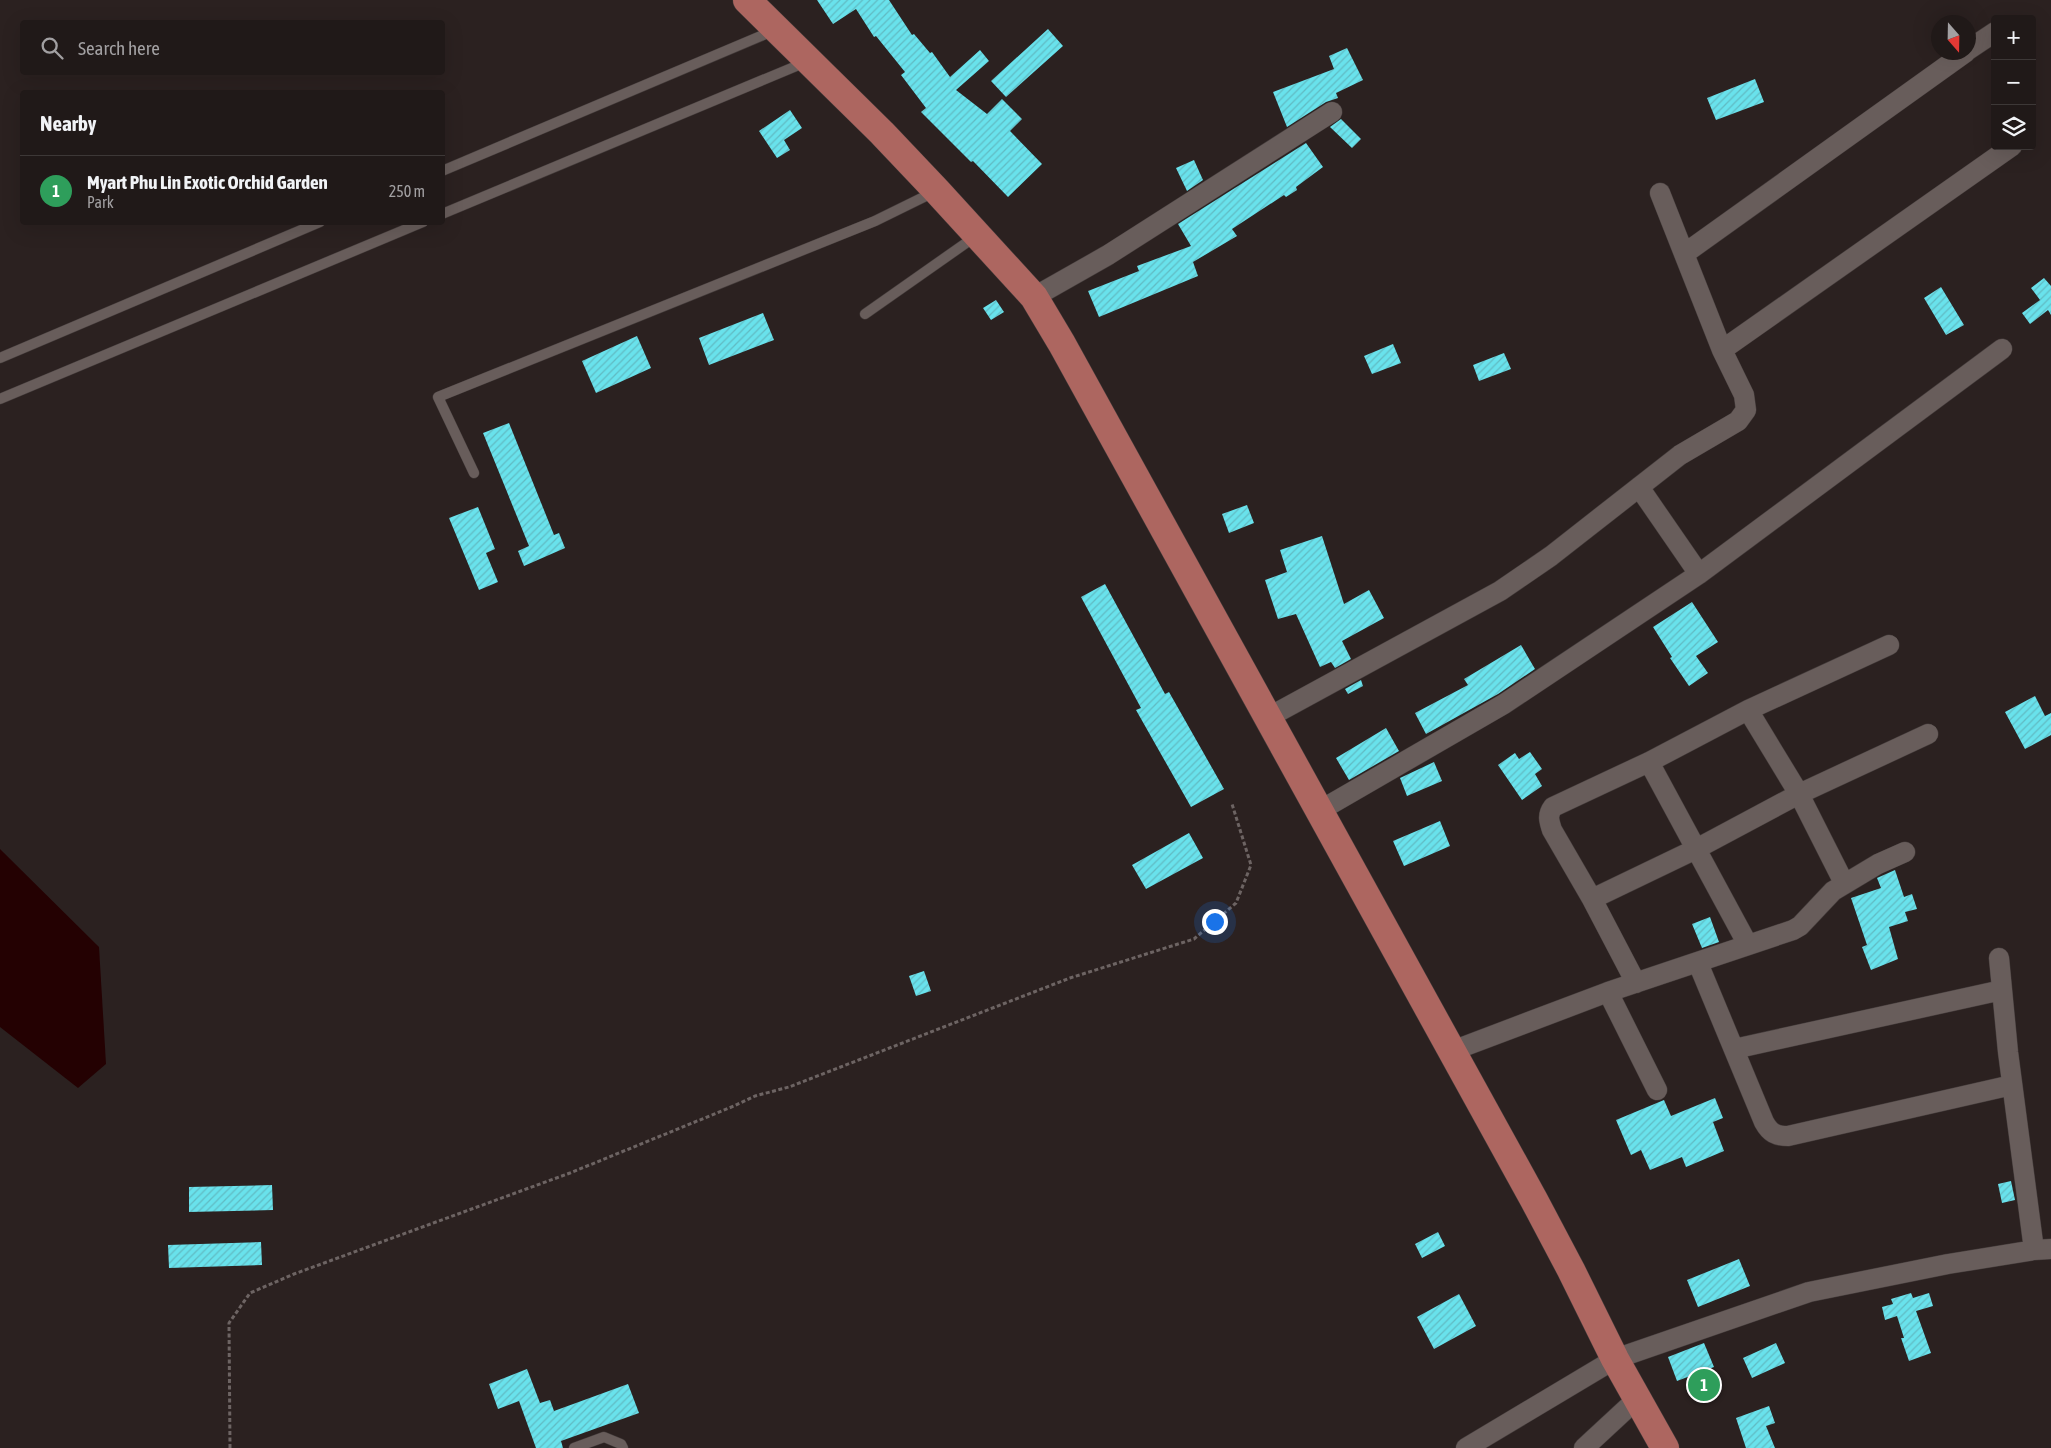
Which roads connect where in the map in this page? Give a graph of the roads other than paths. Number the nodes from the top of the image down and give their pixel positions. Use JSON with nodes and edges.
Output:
{"nodes":[{"id":1,"x":747,"y":0,"type":"edge"},
{"id":2,"x":776,"y":29,"type":"junction"},
{"id":3,"x":1991,"y":35,"type":"edge"},
{"id":4,"x":1976,"y":45,"type":"edge"},
{"id":5,"x":1954,"y":60,"type":"edge"},
{"id":6,"x":809,"y":61,"type":"junction"},
{"id":7,"x":1332,"y":112,"type":"dead end"},
{"id":8,"x":2006,"y":150,"type":"edge"},
{"id":9,"x":445,"y":170,"type":"edge"},
{"id":10,"x":937,"y":191,"type":"junction"},
{"id":11,"x":1660,"y":193,"type":"dead end"},
{"id":12,"x":445,"y":213,"type":"edge"},
{"id":13,"x":313,"y":225,"type":"edge"},
{"id":14,"x":416,"y":225,"type":"edge"},
{"id":15,"x":977,"y":236,"type":"junction"},
{"id":16,"x":1684,"y":254,"type":"junction"},
{"id":17,"x":1034,"y":297,"type":"junction"},
{"id":18,"x":865,"y":314,"type":"dead end"},
{"id":19,"x":2002,"y":349,"type":"dead end"},
{"id":20,"x":1722,"y":350,"type":"junction"},
{"id":21,"x":0,"y":358,"type":"edge"},
{"id":22,"x":0,"y":400,"type":"edge"},
{"id":23,"x":474,"y":474,"type":"dead end"},
{"id":24,"x":1638,"y":488,"type":"junction"},
{"id":25,"x":1699,"y":574,"type":"junction"},
{"id":26,"x":1889,"y":645,"type":"dead end"},
{"id":27,"x":1748,"y":710,"type":"junction"},
{"id":28,"x":1267,"y":718,"type":"junction"},
{"id":29,"x":1928,"y":734,"type":"dead end"},
{"id":30,"x":1650,"y":762,"type":"junction"},
{"id":31,"x":1800,"y":794,"type":"junction"},
{"id":32,"x":1319,"y":811,"type":"junction"},
{"id":33,"x":1696,"y":849,"type":"junction"},
{"id":34,"x":1905,"y":852,"type":"dead end"},
{"id":35,"x":1844,"y":884,"type":"junction"},
{"id":36,"x":1592,"y":899,"type":"junction"},
{"id":37,"x":1748,"y":945,"type":"junction"},
{"id":38,"x":2000,"y":958,"type":"dead end"},
{"id":39,"x":1698,"y":963,"type":"junction"},
{"id":40,"x":1636,"y":983,"type":"junction"},
{"id":41,"x":2002,"y":990,"type":"junction"},
{"id":42,"x":1608,"y":992,"type":"junction"},
{"id":43,"x":1734,"y":1050,"type":"junction"},
{"id":44,"x":1452,"y":1051,"type":"junction"},
{"id":45,"x":2012,"y":1085,"type":"junction"},
{"id":46,"x":1657,"y":1090,"type":"dead end"},
{"id":47,"x":2043,"y":1250,"type":"edge"},
{"id":48,"x":1615,"y":1359,"type":"junction"},
{"id":49,"x":1638,"y":1398,"type":"junction"},
{"id":50,"x":574,"y":1448,"type":"edge"},
{"id":51,"x":623,"y":1448,"type":"edge"},
{"id":52,"x":1466,"y":1448,"type":"edge"},
{"id":53,"x":1584,"y":1448,"type":"edge"},
{"id":54,"x":1665,"y":1448,"type":"edge"}],
"edges":[{"from":1,"to":2,"type":"highway"},
{"from":2,"to":6,"type":"highway"},
{"from":2,"to":9,"type":"lane"},
{"from":3,"to":4,"type":"street"},
{"from":5,"to":16,"type":"street"},
{"from":6,"to":10,"type":"highway"},
{"from":6,"to":12,"type":"lane"},
{"from":7,"to":17,"type":"street"},
{"from":8,"to":20,"type":"street"},
{"from":10,"to":15,"type":"highway"},
{"from":10,"to":23,"type":"lane"},
{"from":11,"to":16,"type":"street"},
{"from":13,"to":21,"type":"lane"},
{"from":14,"to":22,"type":"lane"},
{"from":15,"to":17,"type":"highway"},
{"from":15,"to":18,"type":"lane"},
{"from":16,"to":20,"type":"street"},
{"from":17,"to":28,"type":"highway"},
{"from":19,"to":25,"type":"street"},
{"from":20,"to":24,"type":"street"},
{"from":24,"to":25,"type":"street"},
{"from":24,"to":28,"type":"street"},
{"from":25,"to":32,"type":"street"},
{"from":26,"to":27,"type":"street"},
{"from":27,"to":30,"type":"street"},
{"from":27,"to":31,"type":"street"},
{"from":28,"to":32,"type":"highway"},
{"from":29,"to":31,"type":"street"},
{"from":30,"to":33,"type":"street"},
{"from":30,"to":36,"type":"street"},
{"from":31,"to":33,"type":"street"},
{"from":31,"to":35,"type":"street"},
{"from":32,"to":44,"type":"highway"},
{"from":33,"to":36,"type":"street"},
{"from":33,"to":37,"type":"street"},
{"from":34,"to":35,"type":"street"},
{"from":35,"to":37,"type":"street"},
{"from":36,"to":40,"type":"street"},
{"from":37,"to":39,"type":"street"},
{"from":38,"to":41,"type":"street"},
{"from":39,"to":40,"type":"street"},
{"from":39,"to":43,"type":"street"},
{"from":40,"to":42,"type":"street"},
{"from":41,"to":43,"type":"street"},
{"from":41,"to":45,"type":"street"},
{"from":42,"to":44,"type":"street"},
{"from":42,"to":46,"type":"street"},
{"from":43,"to":45,"type":"street"},
{"from":44,"to":48,"type":"highway"},
{"from":45,"to":47,"type":"street"},
{"from":47,"to":48,"type":"street"},
{"from":48,"to":49,"type":"highway"},
{"from":48,"to":52,"type":"street"},
{"from":49,"to":53,"type":"street"},
{"from":49,"to":54,"type":"highway"},
{"from":50,"to":51,"type":"lane"}]}
